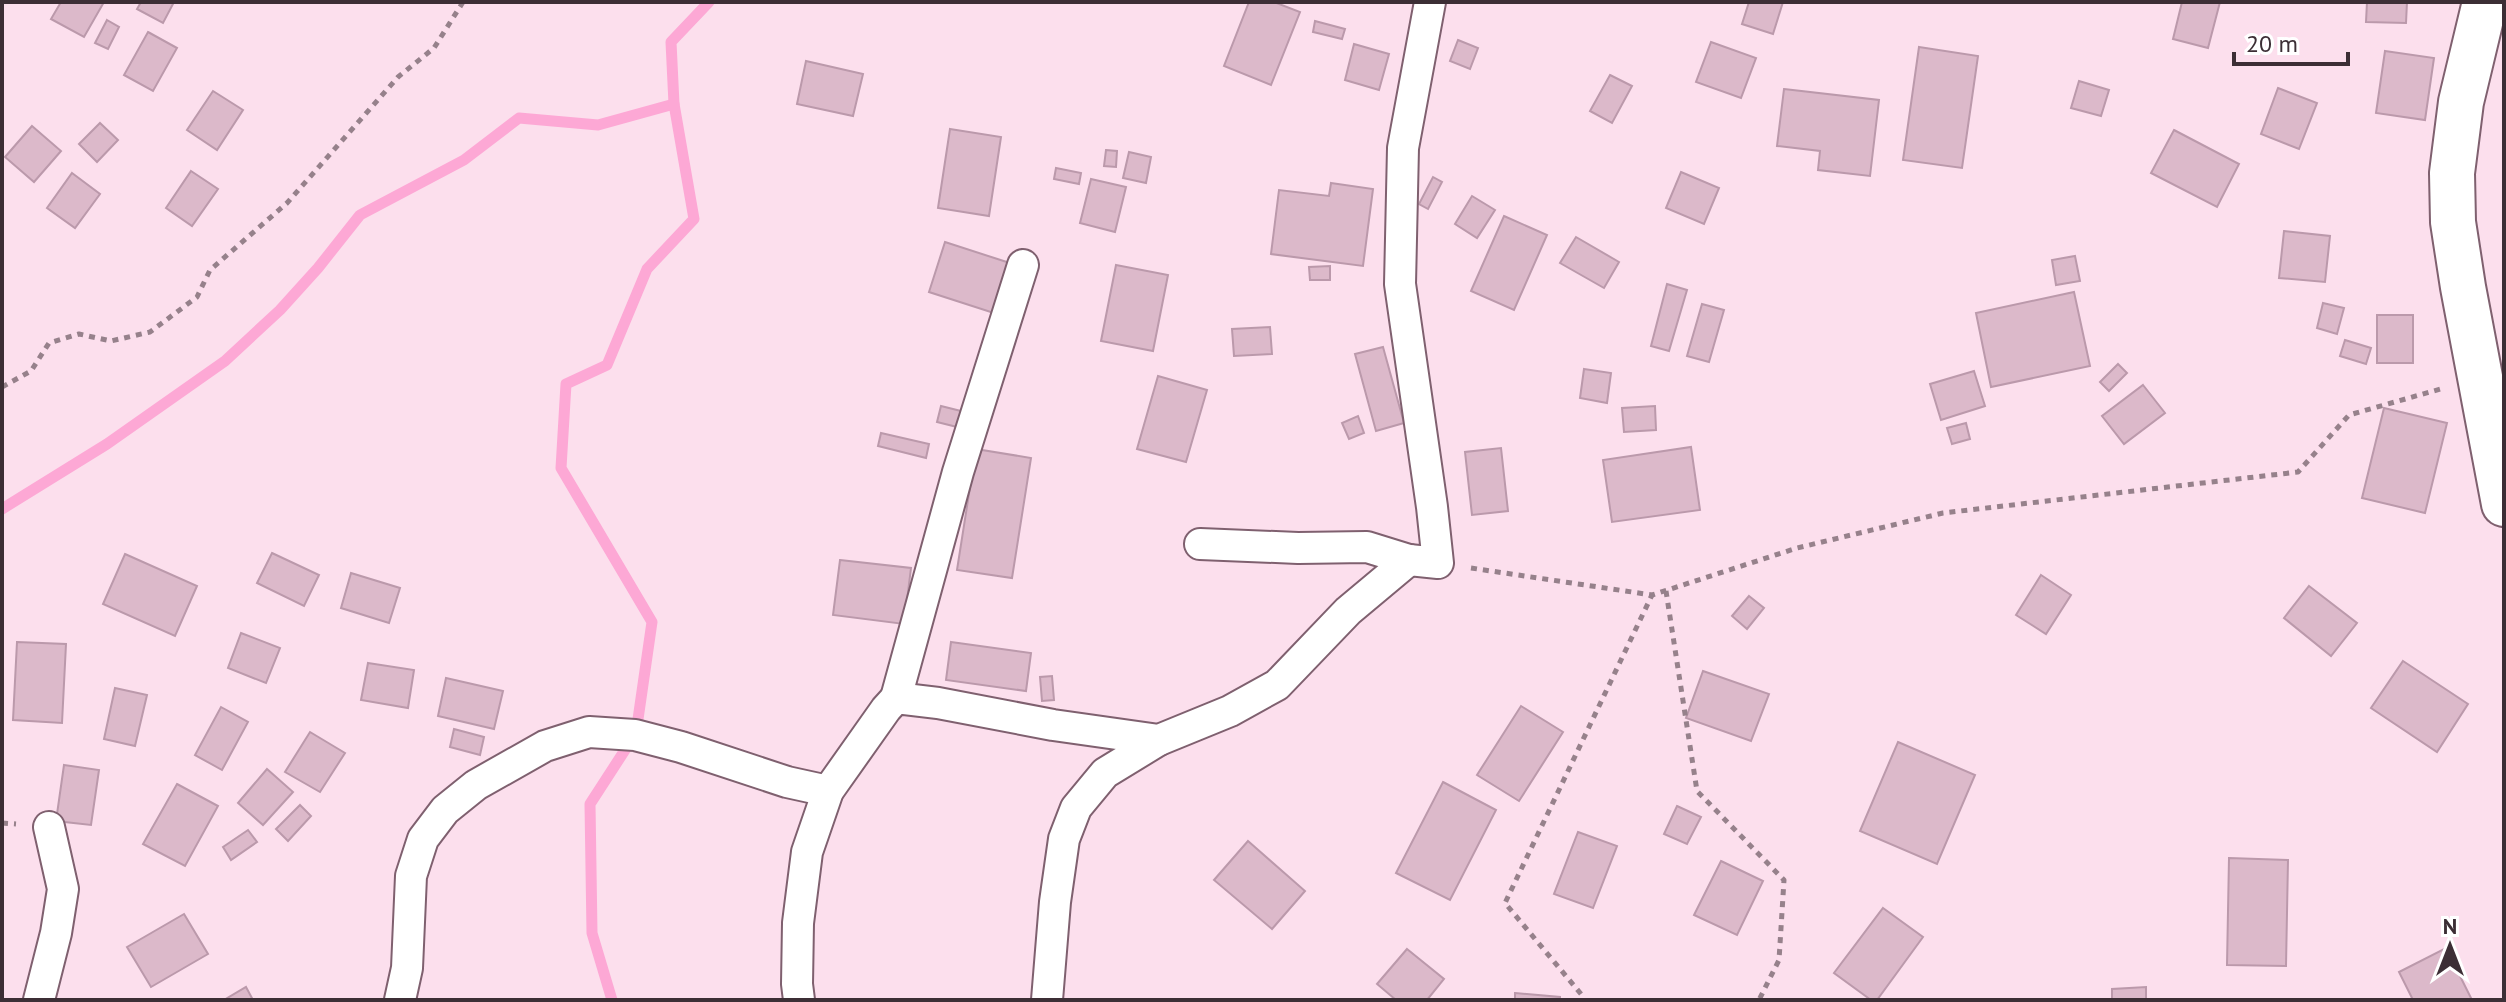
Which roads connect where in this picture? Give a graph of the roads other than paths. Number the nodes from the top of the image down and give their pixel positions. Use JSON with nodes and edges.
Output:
{"nodes":[{"id":1,"x":1430,"y":2,"type":"edge"},
{"id":2,"x":2485,"y":2,"type":"edge"},
{"id":3,"x":1023,"y":265,"type":"dead end"},
{"id":4,"x":2504,"y":504,"type":"edge"},
{"id":5,"x":1200,"y":544,"type":"dead end"},
{"id":6,"x":1423,"y":562,"type":"junction"},
{"id":7,"x":896,"y":698,"type":"junction"},
{"id":8,"x":1159,"y":740,"type":"junction"},
{"id":9,"x":828,"y":791,"type":"junction"},
{"id":10,"x":49,"y":827,"type":"dead end"},
{"id":11,"x":39,"y":1000,"type":"edge"},
{"id":12,"x":400,"y":1000,"type":"edge"},
{"id":13,"x":799,"y":1000,"type":"edge"},
{"id":14,"x":1047,"y":1000,"type":"edge"}],
"edges":[{"from":1,"to":6,"type":"street"},
{"from":2,"to":4,"type":"street"},
{"from":3,"to":7,"type":"street"},
{"from":5,"to":6,"type":"street"},
{"from":6,"to":8,"type":"street"},
{"from":7,"to":8,"type":"street"},
{"from":7,"to":9,"type":"street"},
{"from":8,"to":14,"type":"street"},
{"from":9,"to":12,"type":"street"},
{"from":9,"to":13,"type":"street"},
{"from":10,"to":11,"type":"street"}]}
